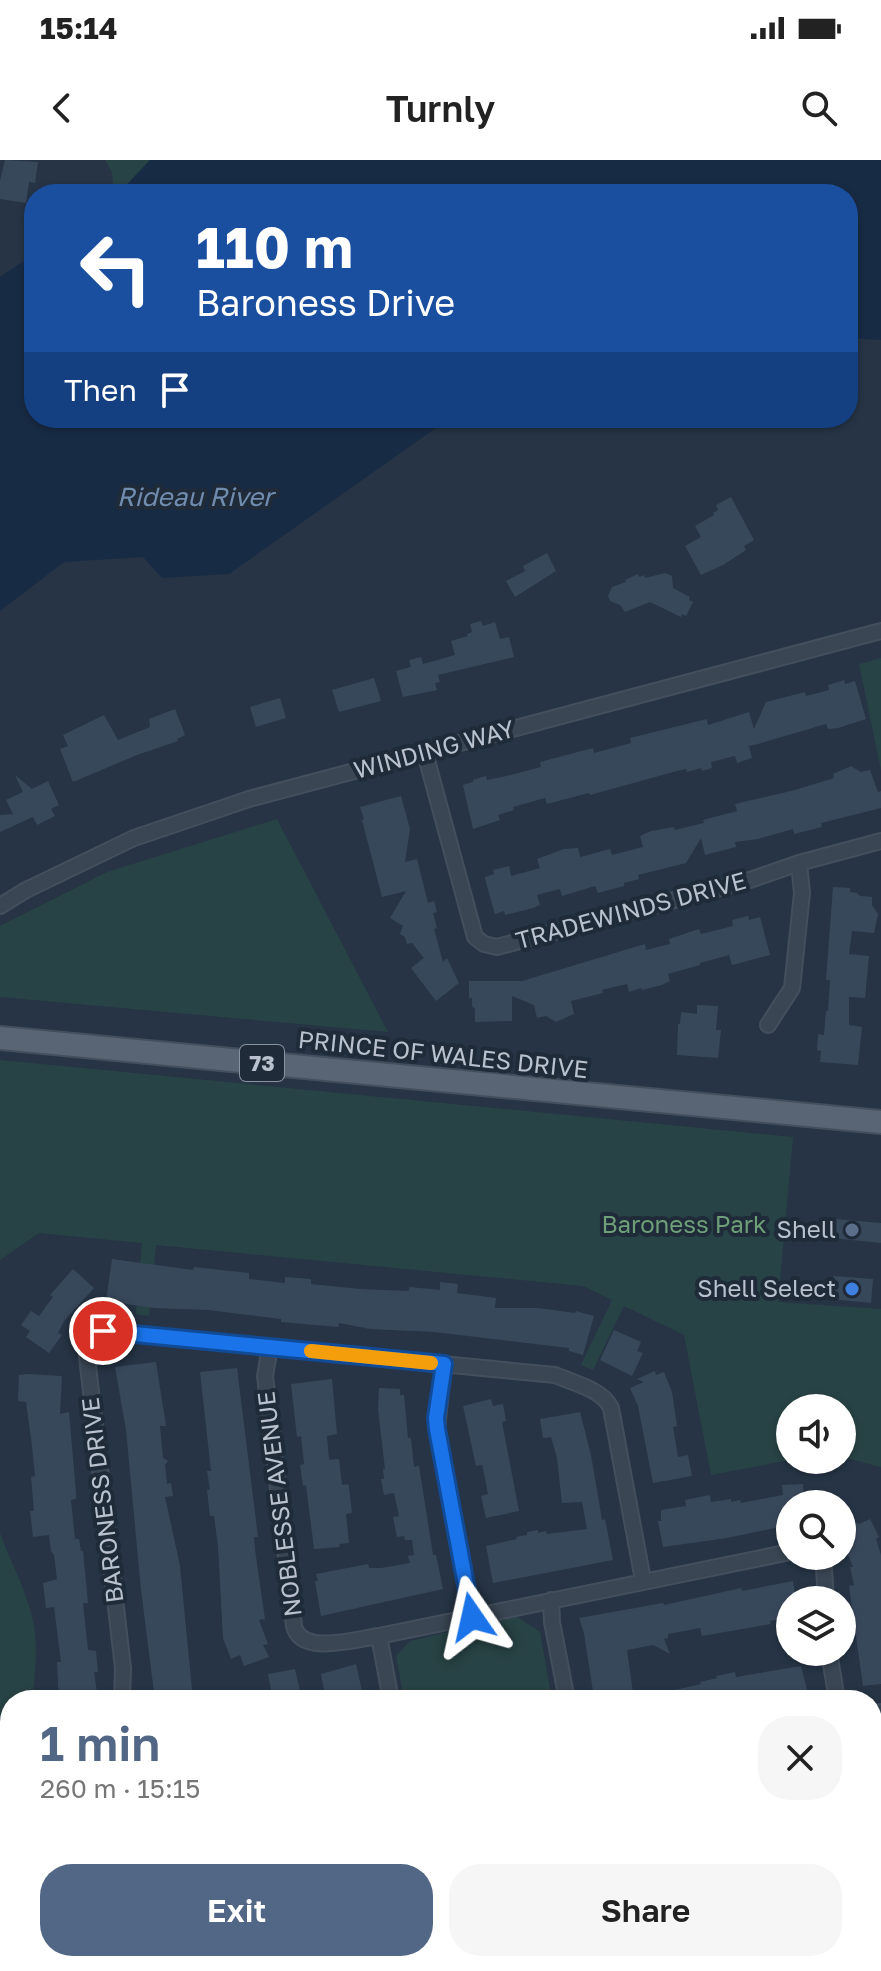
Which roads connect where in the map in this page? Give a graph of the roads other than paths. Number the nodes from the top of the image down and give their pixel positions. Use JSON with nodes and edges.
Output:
{"nodes":[{"id":1,"x":881,"y":631,"type":"edge"},
{"id":2,"x":425,"y":753,"type":"junction"},
{"id":3,"x":881,"y":841,"type":"edge"},
{"id":4,"x":799,"y":863,"type":"junction"},
{"id":5,"x":0,"y":906,"type":"edge"},
{"id":6,"x":768,"y":1025,"type":"dead end"},
{"id":7,"x":0,"y":1038,"type":"edge"},
{"id":8,"x":881,"y":1122,"type":"edge"},
{"id":9,"x":270,"y":1347,"type":"junction"},
{"id":10,"x":444,"y":1364,"type":"junction"},
{"id":11,"x":776,"y":1555,"type":"edge"},
{"id":12,"x":643,"y":1580,"type":"junction"},
{"id":13,"x":551,"y":1600,"type":"junction"},
{"id":14,"x":472,"y":1617,"type":"junction"},
{"id":15,"x":379,"y":1636,"type":"junction"},
{"id":16,"x":831,"y":1666,"type":"edge"},
{"id":17,"x":122,"y":1690,"type":"edge"},
{"id":18,"x":389,"y":1690,"type":"edge"},
{"id":19,"x":565,"y":1690,"type":"edge"},
{"id":20,"x":835,"y":1690,"type":"edge"}],
"edges":[{"from":1,"to":2,"type":"street","name":"WINDING WAY"},
{"from":2,"to":4,"type":"street","name":"TRADEWINDS DRIVE"},
{"from":2,"to":5,"type":"street","name":"WINDING WAY"},
{"from":3,"to":4,"type":"street","name":"TRADEWINDS DRIVE"},
{"from":4,"to":6,"type":"street"},
{"from":7,"to":8,"type":"main road","name":"PRINCE OF WALES DRIVE","number":"73"},
{"from":9,"to":10,"type":"street","name":"BARONESS DRIVE"},
{"from":9,"to":15,"type":"street","name":"NOBLESSE AVENUE"},
{"from":9,"to":17,"type":"street","name":"BARONESS DRIVE"},
{"from":10,"to":12,"type":"street","name":"BARONESS DRIVE"},
{"from":10,"to":14,"type":"street"},
{"from":11,"to":12,"type":"street","name":"NOBLESSE AVENUE"},
{"from":12,"to":13,"type":"street","name":"NOBLESSE AVENUE"},
{"from":13,"to":14,"type":"street","name":"NOBLESSE AVENUE"},
{"from":13,"to":19,"type":"street"},
{"from":14,"to":15,"type":"street","name":"NOBLESSE AVENUE"},
{"from":15,"to":18,"type":"street"},
{"from":16,"to":20,"type":"street"}]}
